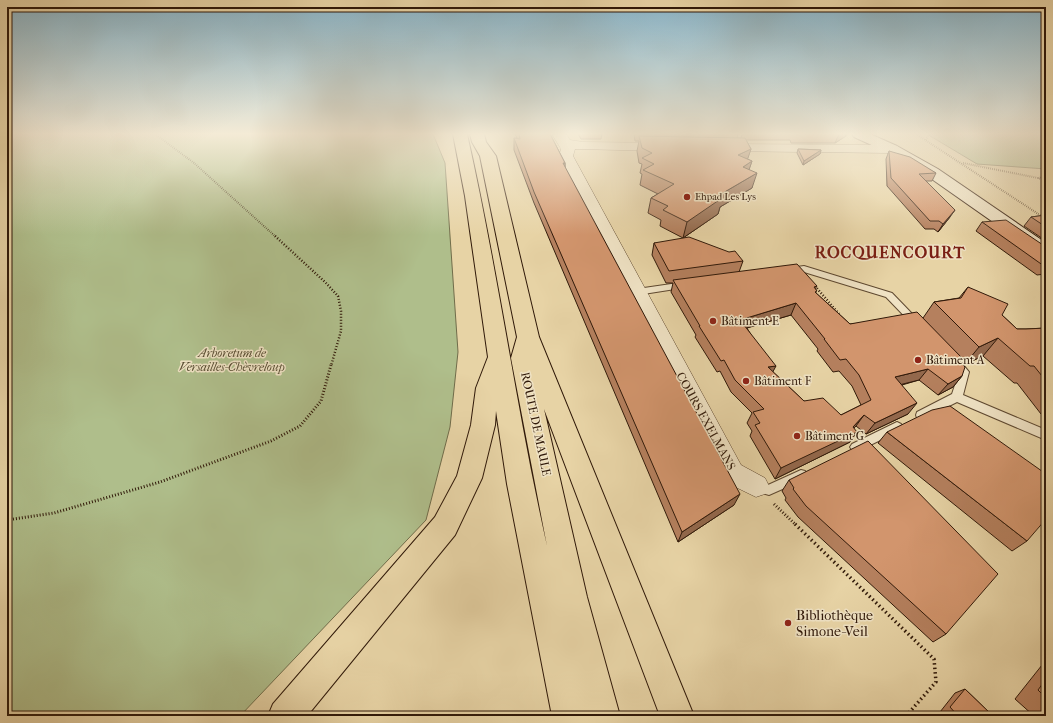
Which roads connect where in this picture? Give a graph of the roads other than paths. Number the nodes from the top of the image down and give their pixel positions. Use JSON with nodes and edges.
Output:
{"nodes":[{"id":1,"x":467,"y":168,"type":"edge"},
{"id":2,"x":491,"y":168,"type":"edge"},
{"id":3,"x":572,"y":168,"type":"edge"},
{"id":4,"x":925,"y":168,"type":"edge"},
{"id":5,"x":1046,"y":251,"type":"edge"},
{"id":6,"x":777,"y":272,"type":"edge"},
{"id":7,"x":692,"y":284,"type":"edge"},
{"id":8,"x":637,"y":292,"type":"junction"},
{"id":9,"x":922,"y":329,"type":"edge"},
{"id":10,"x":528,"y":338,"type":"junction"},
{"id":11,"x":948,"y":356,"type":"edge"},
{"id":12,"x":499,"y":357,"type":"junction"},
{"id":13,"x":957,"y":397,"type":"junction"},
{"id":14,"x":1046,"y":435,"type":"edge"},
{"id":15,"x":847,"y":452,"type":"edge"},
{"id":16,"x":812,"y":469,"type":"edge"},
{"id":17,"x":756,"y":486,"type":"joint"},
{"id":18,"x":285,"y":716,"type":"edge"},
{"id":19,"x":570,"y":716,"type":"edge"},
{"id":20,"x":603,"y":716,"type":"edge"},
{"id":21,"x":677,"y":716,"type":"edge"}],
"edges":[{"from":1,"to":12,"type":"main road","name":"ROUTE DE MAULE"},
{"from":2,"to":10,"type":"main road","name":"ROUTE DE MAULE"},
{"from":3,"to":8,"type":"street","name":"COURS EXELMANS"},
{"from":4,"to":5,"type":"street"},
{"from":6,"to":9,"type":"lane"},
{"from":7,"to":8,"type":"lane"},
{"from":8,"to":17,"type":"street","name":"COURS EXELMANS"},
{"from":10,"to":20,"type":"main road","name":"ROUTE DE MAULE"},
{"from":10,"to":21,"type":"main road"},
{"from":11,"to":13,"type":"lane"},
{"from":12,"to":18,"type":"main road"},
{"from":12,"to":19,"type":"main road","name":"ROUTE DE MAULE"},
{"from":13,"to":14,"type":"lane"},
{"from":13,"to":15,"type":"lane"},
{"from":16,"to":17,"type":"lane","name":"COURS EXELMANS"}]}
